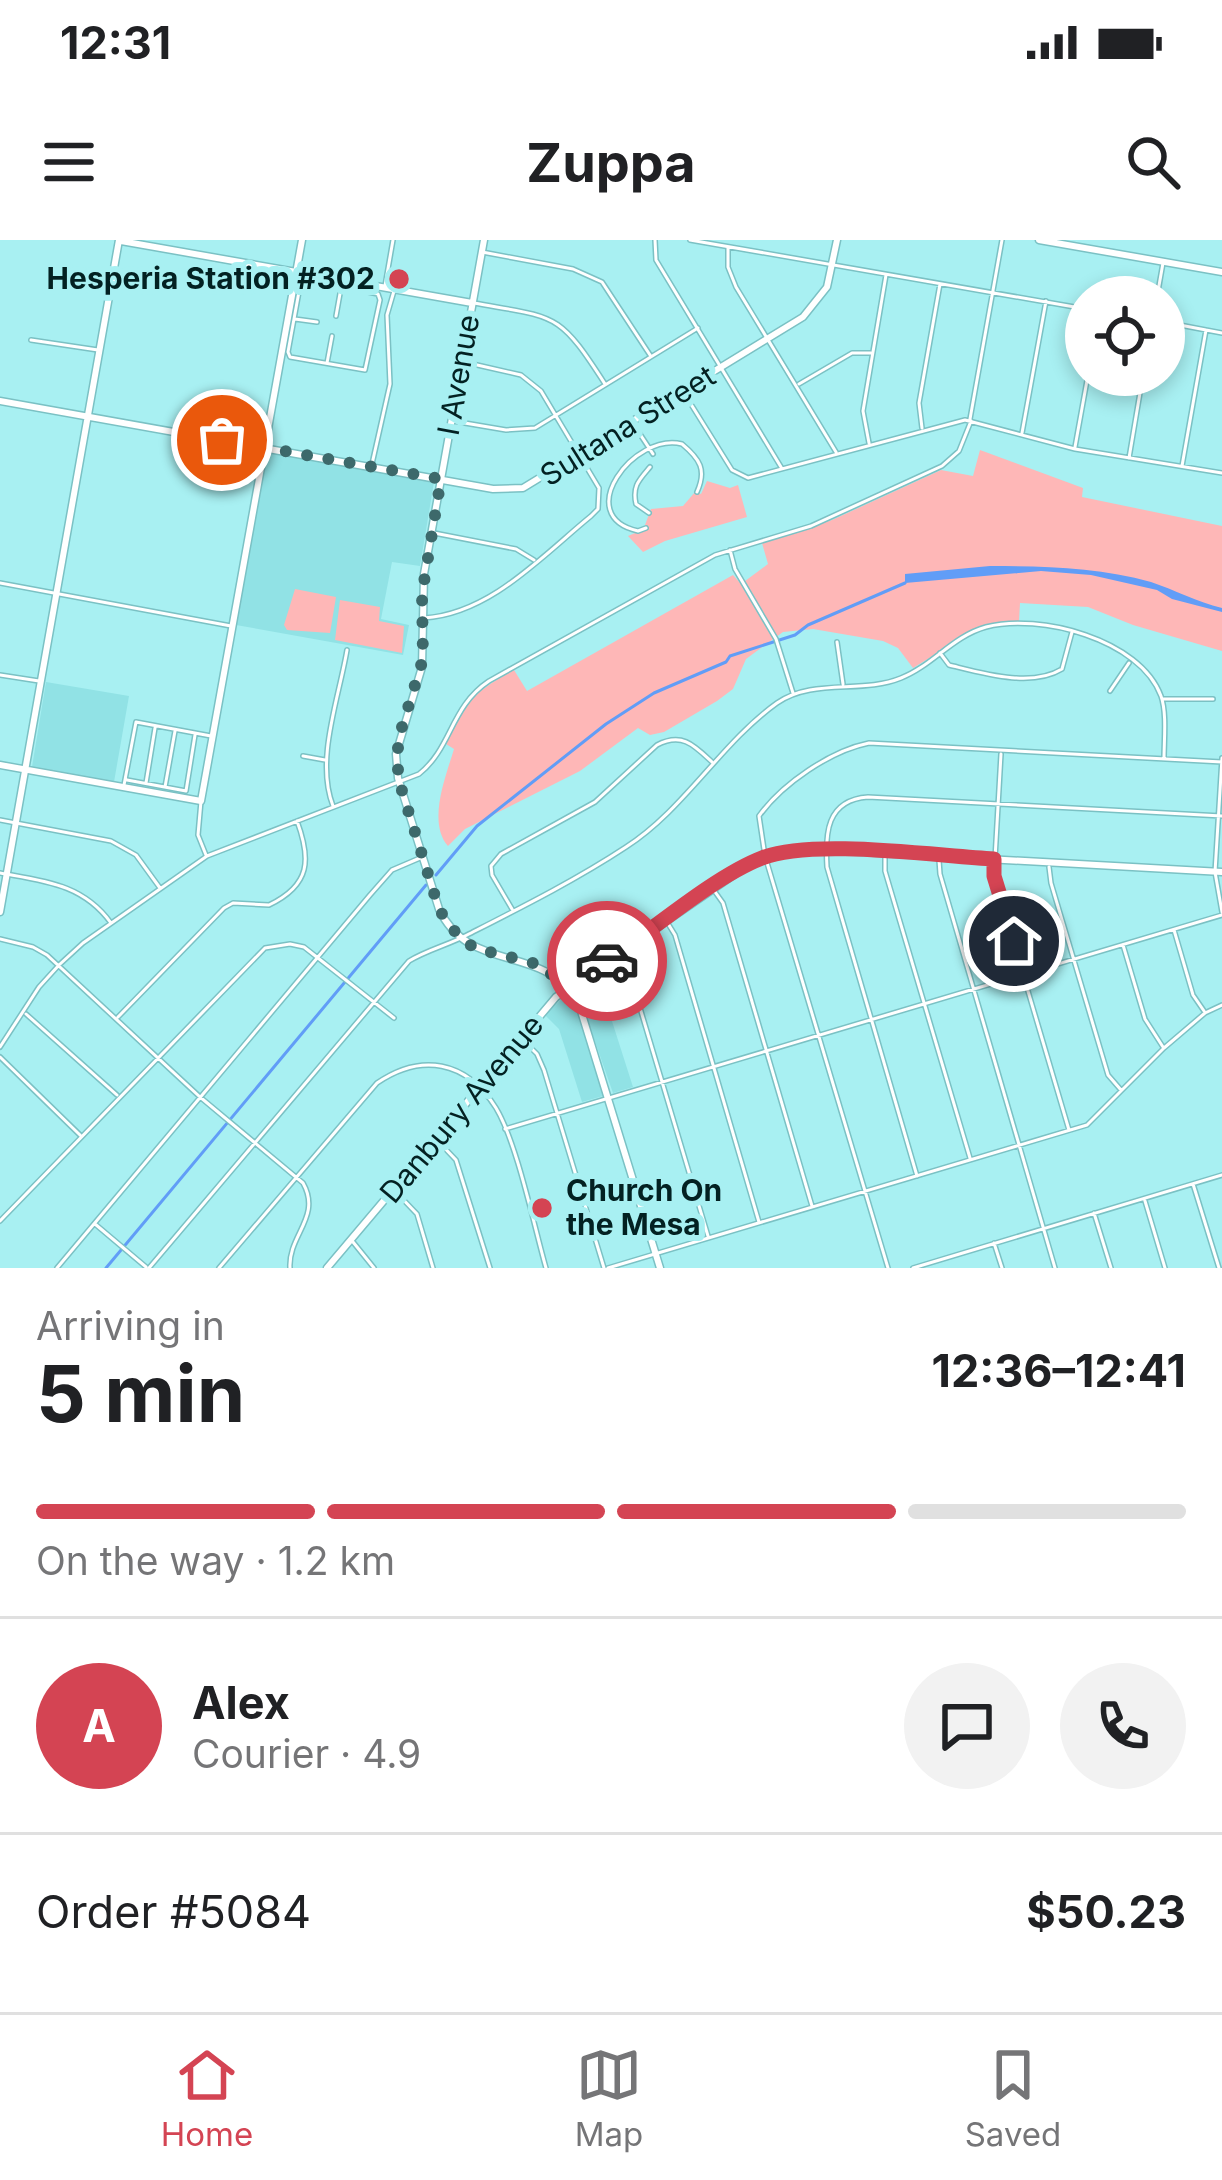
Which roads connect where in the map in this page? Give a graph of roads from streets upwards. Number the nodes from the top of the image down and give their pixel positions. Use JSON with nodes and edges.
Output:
{"nodes":[{"id":1,"x":118,"y":240,"type":"edge"},
{"id":2,"x":302,"y":240,"type":"edge"},
{"id":3,"x":393,"y":240,"type":"edge"},
{"id":4,"x":484,"y":240,"type":"edge"},
{"id":5,"x":655,"y":240,"type":"edge"},
{"id":6,"x":690,"y":240,"type":"edge"},
{"id":7,"x":837,"y":240,"type":"edge"},
{"id":8,"x":1002,"y":240,"type":"edge"},
{"id":9,"x":1039,"y":240,"type":"edge"},
{"id":10,"x":728,"y":247,"type":"junction"},
{"id":11,"x":482,"y":252,"type":"junction"},
{"id":12,"x":1163,"y":262,"type":"junction"},
{"id":13,"x":832,"y":264,"type":"junction"},
{"id":14,"x":296,"y":272,"type":"junction"},
{"id":15,"x":1222,"y":272,"type":"edge"},
{"id":16,"x":886,"y":273,"type":"junction"},
{"id":17,"x":1161,"y":276,"type":"edge"},
{"id":18,"x":342,"y":283,"type":"junction"},
{"id":19,"x":940,"y":283,"type":"junction"},
{"id":20,"x":390,"y":288,"type":"junction"},
{"id":21,"x":992,"y":292,"type":"junction"},
{"id":22,"x":1046,"y":302,"type":"junction"},
{"id":23,"x":472,"y":303,"type":"junction"},
{"id":24,"x":1065,"y":305,"type":"edge"},
{"id":25,"x":335,"y":316,"type":"dead end"},
{"id":26,"x":291,"y":319,"type":"junction"},
{"id":27,"x":317,"y":322,"type":"dead end"},
{"id":28,"x":1185,"y":326,"type":"edge"},
{"id":29,"x":698,"y":328,"type":"junction"},
{"id":30,"x":1206,"y":330,"type":"junction"},
{"id":31,"x":1222,"y":333,"type":"edge"},
{"id":32,"x":332,"y":336,"type":"dead end"},
{"id":33,"x":769,"y":339,"type":"junction"},
{"id":34,"x":31,"y":340,"type":"dead end"},
{"id":35,"x":100,"y":350,"type":"junction"},
{"id":36,"x":872,"y":353,"type":"junction"},
{"id":37,"x":651,"y":357,"type":"junction"},
{"id":38,"x":462,"y":362,"type":"junction"},
{"id":39,"x":327,"y":366,"type":"junction"},
{"id":40,"x":722,"y":368,"type":"junction"},
{"id":41,"x":798,"y":385,"type":"junction"},
{"id":42,"x":605,"y":386,"type":"junction"},
{"id":43,"x":683,"y":392,"type":"junction"},
{"id":44,"x":1084,"y":396,"type":"edge"},
{"id":45,"x":1140,"y":396,"type":"edge"},
{"id":46,"x":0,"y":401,"type":"edge"},
{"id":47,"x":556,"y":416,"type":"junction"},
{"id":48,"x":89,"y":418,"type":"junction"},
{"id":49,"x":452,"y":421,"type":"junction"},
{"id":50,"x":970,"y":421,"type":"junction"},
{"id":51,"x":632,"y":423,"type":"junction"},
{"id":52,"x":922,"y":430,"type":"junction"},
{"id":53,"x":1022,"y":435,"type":"junction"},
{"id":54,"x":869,"y":445,"type":"junction"},
{"id":55,"x":265,"y":448,"type":"junction"},
{"id":56,"x":649,"y":448,"type":"junction"},
{"id":57,"x":1075,"y":449,"type":"junction"},
{"id":58,"x":652,"y":454,"type":"dead end"},
{"id":59,"x":836,"y":454,"type":"junction"},
{"id":60,"x":581,"y":455,"type":"junction"},
{"id":61,"x":1129,"y":460,"type":"junction"},
{"id":62,"x":372,"y":467,"type":"junction"},
{"id":63,"x":650,"y":467,"type":"dead end"},
{"id":64,"x":1182,"y":467,"type":"junction"},
{"id":65,"x":782,"y":469,"type":"junction"},
{"id":66,"x":1222,"y":473,"type":"edge"},
{"id":67,"x":441,"y":479,"type":"junction"},
{"id":68,"x":697,"y":492,"type":"dead end"},
{"id":69,"x":649,"y":513,"type":"dead end"},
{"id":70,"x":646,"y":528,"type":"dead end"},
{"id":71,"x":432,"y":533,"type":"junction"},
{"id":72,"x":730,"y":550,"type":"junction"},
{"id":73,"x":535,"y":561,"type":"junction"},
{"id":74,"x":0,"y":583,"type":"edge"},
{"id":75,"x":58,"y":593,"type":"junction"},
{"id":76,"x":422,"y":618,"type":"junction"},
{"id":77,"x":233,"y":627,"type":"junction"},
{"id":78,"x":1072,"y":630,"type":"junction"},
{"id":79,"x":837,"y":642,"type":"dead end"},
{"id":80,"x":347,"y":650,"type":"dead end"},
{"id":81,"x":940,"y":651,"type":"junction"},
{"id":82,"x":1131,"y":660,"type":"junction"},
{"id":83,"x":0,"y":675,"type":"edge"},
{"id":84,"x":40,"y":682,"type":"junction"},
{"id":85,"x":844,"y":686,"type":"junction"},
{"id":86,"x":1110,"y":691,"type":"dead end"},
{"id":87,"x":794,"y":694,"type":"junction"},
{"id":88,"x":1162,"y":699,"type":"junction"},
{"id":89,"x":1213,"y":699,"type":"dead end"},
{"id":90,"x":156,"y":726,"type":"junction"},
{"id":91,"x":176,"y":729,"type":"junction"},
{"id":92,"x":196,"y":733,"type":"junction"},
{"id":93,"x":213,"y":736,"type":"junction"},
{"id":94,"x":1001,"y":751,"type":"junction"},
{"id":95,"x":303,"y":756,"type":"dead end"},
{"id":96,"x":1164,"y":759,"type":"junction"},
{"id":97,"x":327,"y":760,"type":"junction"},
{"id":98,"x":1222,"y":761,"type":"edge"},
{"id":99,"x":714,"y":764,"type":"junction"},
{"id":100,"x":0,"y":765,"type":"edge"},
{"id":101,"x":26,"y":769,"type":"junction"},
{"id":102,"x":400,"y":783,"type":"junction"},
{"id":103,"x":125,"y":784,"type":"junction"},
{"id":104,"x":146,"y":784,"type":"junction"},
{"id":105,"x":165,"y":787,"type":"junction"},
{"id":106,"x":201,"y":801,"type":"junction"},
{"id":107,"x":996,"y":804,"type":"junction"},
{"id":108,"x":334,"y":808,"type":"junction"},
{"id":109,"x":1220,"y":816,"type":"edge"},
{"id":110,"x":0,"y":820,"type":"edge"},
{"id":111,"x":297,"y":821,"type":"junction"},
{"id":112,"x":16,"y":822,"type":"junction"},
{"id":113,"x":826,"y":850,"type":"junction"},
{"id":114,"x":885,"y":853,"type":"junction"},
{"id":115,"x":207,"y":856,"type":"junction"},
{"id":116,"x":423,"y":856,"type":"junction"},
{"id":117,"x":765,"y":856,"type":"junction"},
{"id":118,"x":939,"y":856,"type":"junction"},
{"id":119,"x":994,"y":859,"type":"junction"},
{"id":120,"x":1049,"y":862,"type":"junction"},
{"id":121,"x":1218,"y":872,"type":"edge"},
{"id":122,"x":3,"y":874,"type":"edge"},
{"id":123,"x":712,"y":888,"type":"junction"},
{"id":124,"x":161,"y":889,"type":"junction"},
{"id":125,"x":513,"y":910,"type":"junction"},
{"id":126,"x":0,"y":912,"type":"edge"},
{"id":127,"x":1222,"y":915,"type":"edge"},
{"id":128,"x":666,"y":920,"type":"junction"},
{"id":129,"x":112,"y":924,"type":"junction"},
{"id":130,"x":1174,"y":930,"type":"junction"},
{"id":131,"x":460,"y":938,"type":"junction"},
{"id":132,"x":0,"y":939,"type":"edge"},
{"id":133,"x":1123,"y":944,"type":"junction"},
{"id":134,"x":619,"y":954,"type":"junction"},
{"id":135,"x":320,"y":956,"type":"junction"},
{"id":136,"x":1073,"y":959,"type":"junction"},
{"id":137,"x":59,"y":964,"type":"junction"},
{"id":138,"x":1023,"y":974,"type":"junction"},
{"id":139,"x":569,"y":987,"type":"junction"},
{"id":140,"x":974,"y":988,"type":"junction"},
{"id":141,"x":373,"y":1002,"type":"junction"},
{"id":142,"x":922,"y":1004,"type":"junction"},
{"id":143,"x":1222,"y":1005,"type":"edge"},
{"id":144,"x":24,"y":1012,"type":"junction"},
{"id":145,"x":1204,"y":1012,"type":"junction"},
{"id":146,"x":117,"y":1018,"type":"junction"},
{"id":147,"x":394,"y":1018,"type":"dead end"},
{"id":148,"x":870,"y":1019,"type":"junction"},
{"id":149,"x":819,"y":1035,"type":"junction"},
{"id":150,"x":521,"y":1037,"type":"junction"},
{"id":151,"x":0,"y":1047,"type":"edge"},
{"id":152,"x":1164,"y":1048,"type":"junction"},
{"id":153,"x":766,"y":1051,"type":"junction"},
{"id":154,"x":0,"y":1057,"type":"edge"},
{"id":155,"x":156,"y":1058,"type":"junction"},
{"id":156,"x":714,"y":1066,"type":"junction"},
{"id":157,"x":662,"y":1082,"type":"junction"},
{"id":158,"x":478,"y":1089,"type":"junction"},
{"id":159,"x":1123,"y":1091,"type":"junction"},
{"id":160,"x":118,"y":1096,"type":"junction"},
{"id":161,"x":200,"y":1097,"type":"junction"},
{"id":162,"x":608,"y":1097,"type":"junction"},
{"id":163,"x":556,"y":1113,"type":"junction"},
{"id":164,"x":505,"y":1129,"type":"junction"},
{"id":165,"x":1070,"y":1131,"type":"junction"},
{"id":166,"x":82,"y":1136,"type":"junction"},
{"id":167,"x":435,"y":1138,"type":"junction"},
{"id":168,"x":254,"y":1143,"type":"junction"},
{"id":169,"x":1021,"y":1146,"type":"junction"},
{"id":170,"x":970,"y":1160,"type":"junction"},
{"id":171,"x":1222,"y":1175,"type":"edge"},
{"id":172,"x":917,"y":1176,"type":"junction"},
{"id":173,"x":296,"y":1177,"type":"junction"},
{"id":174,"x":1193,"y":1184,"type":"junction"},
{"id":175,"x":394,"y":1189,"type":"junction"},
{"id":176,"x":866,"y":1192,"type":"junction"},
{"id":177,"x":1144,"y":1199,"type":"junction"},
{"id":178,"x":813,"y":1208,"type":"junction"},
{"id":179,"x":1094,"y":1213,"type":"junction"},
{"id":180,"x":0,"y":1221,"type":"edge"},
{"id":181,"x":760,"y":1223,"type":"junction"},
{"id":182,"x":95,"y":1224,"type":"junction"},
{"id":183,"x":1043,"y":1228,"type":"junction"},
{"id":184,"x":709,"y":1238,"type":"junction"},
{"id":185,"x":352,"y":1240,"type":"junction"},
{"id":186,"x":994,"y":1243,"type":"junction"},
{"id":187,"x":656,"y":1254,"type":"junction"},
{"id":188,"x":943,"y":1259,"type":"junction"},
{"id":189,"x":57,"y":1268,"type":"edge"},
{"id":190,"x":148,"y":1268,"type":"edge"},
{"id":191,"x":219,"y":1268,"type":"edge"},
{"id":192,"x":290,"y":1268,"type":"edge"},
{"id":193,"x":327,"y":1268,"type":"edge"},
{"id":194,"x":374,"y":1268,"type":"edge"},
{"id":195,"x":433,"y":1268,"type":"edge"},
{"id":196,"x":490,"y":1268,"type":"edge"},
{"id":197,"x":546,"y":1268,"type":"edge"},
{"id":198,"x":606,"y":1268,"type":"edge"},
{"id":199,"x":660,"y":1268,"type":"edge"},
{"id":200,"x":888,"y":1268,"type":"edge"},
{"id":201,"x":913,"y":1268,"type":"edge"},
{"id":202,"x":946,"y":1268,"type":"edge"},
{"id":203,"x":1002,"y":1268,"type":"edge"},
{"id":204,"x":1055,"y":1268,"type":"edge"},
{"id":205,"x":1111,"y":1268,"type":"edge"},
{"id":206,"x":1165,"y":1268,"type":"edge"},
{"id":207,"x":1219,"y":1268,"type":"edge"}],
"edges":[{"from":1,"to":14,"type":"street"},
{"from":1,"to":35,"type":"street"},
{"from":2,"to":14,"type":"street"},
{"from":3,"to":20,"type":"street"},
{"from":4,"to":11,"type":"street","name":"I Avenue"},
{"from":5,"to":29,"type":"street"},
{"from":6,"to":10,"type":"street"},
{"from":7,"to":13,"type":"street","name":"Sultana Street"},
{"from":8,"to":21,"type":"street"},
{"from":9,"to":12,"type":"street"},
{"from":10,"to":13,"type":"street"},
{"from":10,"to":33,"type":"street"},
{"from":11,"to":23,"type":"street","name":"I Avenue"},
{"from":11,"to":37,"type":"street"},
{"from":12,"to":15,"type":"street"},
{"from":12,"to":17,"type":"street"},
{"from":13,"to":16,"type":"street"},
{"from":13,"to":33,"type":"street","name":"Sultana Street"},
{"from":14,"to":18,"type":"street"},
{"from":14,"to":26,"type":"street"},
{"from":16,"to":19,"type":"street"},
{"from":16,"to":36,"type":"street"},
{"from":18,"to":20,"type":"street"},
{"from":18,"to":25,"type":"street"},
{"from":18,"to":26,"type":"street"},
{"from":18,"to":39,"type":"street"},
{"from":19,"to":21,"type":"street"},
{"from":19,"to":52,"type":"street"},
{"from":20,"to":23,"type":"street"},
{"from":20,"to":62,"type":"street"},
{"from":21,"to":22,"type":"street"},
{"from":21,"to":50,"type":"street"},
{"from":22,"to":24,"type":"street"},
{"from":22,"to":53,"type":"street"},
{"from":23,"to":38,"type":"street","name":"I Avenue"},
{"from":23,"to":42,"type":"street"},
{"from":26,"to":27,"type":"street"},
{"from":26,"to":39,"type":"street"},
{"from":26,"to":55,"type":"street"},
{"from":28,"to":30,"type":"street"},
{"from":29,"to":37,"type":"street"},
{"from":29,"to":40,"type":"street"},
{"from":30,"to":31,"type":"street"},
{"from":30,"to":64,"type":"street"},
{"from":32,"to":39,"type":"street"},
{"from":33,"to":40,"type":"street","name":"Sultana Street"},
{"from":33,"to":41,"type":"street"},
{"from":34,"to":35,"type":"street"},
{"from":35,"to":48,"type":"street"},
{"from":36,"to":41,"type":"street"},
{"from":36,"to":54,"type":"street"},
{"from":37,"to":42,"type":"street"},
{"from":38,"to":47,"type":"street"},
{"from":38,"to":49,"type":"street","name":"I Avenue"},
{"from":40,"to":43,"type":"street","name":"Sultana Street"},
{"from":40,"to":65,"type":"street"},
{"from":41,"to":59,"type":"street"},
{"from":42,"to":47,"type":"street"},
{"from":43,"to":51,"type":"street","name":"Sultana Street"},
{"from":43,"to":65,"type":"street"},
{"from":44,"to":57,"type":"street"},
{"from":45,"to":61,"type":"street"},
{"from":46,"to":48,"type":"street","name":"Sultana Street"},
{"from":47,"to":49,"type":"street"},
{"from":47,"to":60,"type":"street"},
{"from":48,"to":55,"type":"street","name":"Sultana Street"},
{"from":48,"to":75,"type":"street"},
{"from":49,"to":67,"type":"street","name":"I Avenue"},
{"from":50,"to":52,"type":"street"},
{"from":50,"to":53,"type":"street"},
{"from":50,"to":72,"type":"street"},
{"from":51,"to":56,"type":"street"},
{"from":51,"to":60,"type":"street","name":"Sultana Street"},
{"from":52,"to":54,"type":"street"},
{"from":53,"to":57,"type":"street"},
{"from":54,"to":59,"type":"street"},
{"from":55,"to":62,"type":"street","name":"Sultana Street"},
{"from":55,"to":77,"type":"street"},
{"from":56,"to":58,"type":"street"},
{"from":56,"to":68,"type":"street"},
{"from":56,"to":70,"type":"street"},
{"from":57,"to":61,"type":"street"},
{"from":59,"to":65,"type":"street"},
{"from":60,"to":67,"type":"street","name":"Sultana Street"},
{"from":60,"to":73,"type":"street"},
{"from":61,"to":64,"type":"street"},
{"from":62,"to":67,"type":"street","name":"Sultana Street"},
{"from":63,"to":69,"type":"street"},
{"from":64,"to":66,"type":"street"},
{"from":67,"to":71,"type":"street","name":"I Avenue"},
{"from":71,"to":73,"type":"street"},
{"from":71,"to":76,"type":"street","name":"I Avenue"},
{"from":72,"to":87,"type":"street"},
{"from":72,"to":102,"type":"street"},
{"from":73,"to":76,"type":"street"},
{"from":74,"to":75,"type":"street"},
{"from":75,"to":77,"type":"street"},
{"from":75,"to":84,"type":"street"},
{"from":76,"to":102,"type":"street","name":"I Avenue"},
{"from":77,"to":93,"type":"street"},
{"from":78,"to":81,"type":"street"},
{"from":78,"to":81,"type":"street"},
{"from":78,"to":82,"type":"street"},
{"from":79,"to":85,"type":"street"},
{"from":80,"to":97,"type":"street"},
{"from":81,"to":85,"type":"street"},
{"from":82,"to":86,"type":"street"},
{"from":82,"to":88,"type":"street"},
{"from":83,"to":84,"type":"street"},
{"from":84,"to":101,"type":"street"},
{"from":85,"to":87,"type":"street"},
{"from":87,"to":99,"type":"street"},
{"from":88,"to":89,"type":"street"},
{"from":88,"to":96,"type":"street"},
{"from":90,"to":91,"type":"street"},
{"from":90,"to":103,"type":"street"},
{"from":90,"to":104,"type":"street"},
{"from":91,"to":92,"type":"street"},
{"from":91,"to":105,"type":"street"},
{"from":92,"to":93,"type":"street"},
{"from":92,"to":105,"type":"street"},
{"from":93,"to":106,"type":"street"},
{"from":94,"to":96,"type":"street"},
{"from":94,"to":107,"type":"street"},
{"from":94,"to":117,"type":"street"},
{"from":95,"to":97,"type":"street"},
{"from":96,"to":98,"type":"street"},
{"from":97,"to":108,"type":"street"},
{"from":98,"to":109,"type":"street"},
{"from":99,"to":125,"type":"street"},
{"from":99,"to":125,"type":"street"},
{"from":100,"to":101,"type":"street"},
{"from":101,"to":103,"type":"street"},
{"from":101,"to":112,"type":"street"},
{"from":102,"to":108,"type":"street"},
{"from":102,"to":116,"type":"street","name":"I Avenue"},
{"from":103,"to":104,"type":"street"},
{"from":103,"to":106,"type":"street"},
{"from":104,"to":105,"type":"street"},
{"from":106,"to":115,"type":"street"},
{"from":107,"to":109,"type":"street"},
{"from":107,"to":113,"type":"street"},
{"from":107,"to":119,"type":"street"},
{"from":108,"to":111,"type":"street"},
{"from":109,"to":121,"type":"street"},
{"from":110,"to":112,"type":"street"},
{"from":111,"to":115,"type":"street"},
{"from":111,"to":146,"type":"street"},
{"from":112,"to":122,"type":"street"},
{"from":112,"to":124,"type":"street"},
{"from":113,"to":114,"type":"street","name":"Danbury Avenue"},
{"from":113,"to":117,"type":"street","name":"Danbury Avenue"},
{"from":113,"to":148,"type":"street"},
{"from":114,"to":118,"type":"street","name":"Danbury Avenue"},
{"from":114,"to":142,"type":"street"},
{"from":115,"to":124,"type":"street"},
{"from":116,"to":131,"type":"street","name":"I Avenue"},
{"from":116,"to":135,"type":"street"},
{"from":117,"to":123,"type":"street","name":"Danbury Avenue"},
{"from":117,"to":149,"type":"street"},
{"from":118,"to":119,"type":"street","name":"Danbury Avenue"},
{"from":118,"to":140,"type":"street"},
{"from":119,"to":120,"type":"street","name":"Danbury Avenue"},
{"from":119,"to":138,"type":"street"},
{"from":120,"to":121,"type":"street","name":"Danbury Avenue"},
{"from":120,"to":136,"type":"street"},
{"from":121,"to":127,"type":"street"},
{"from":122,"to":126,"type":"street"},
{"from":122,"to":129,"type":"street"},
{"from":123,"to":128,"type":"street","name":"Danbury Avenue"},
{"from":123,"to":153,"type":"street"},
{"from":124,"to":129,"type":"street"},
{"from":125,"to":131,"type":"street"},
{"from":127,"to":130,"type":"street"},
{"from":128,"to":134,"type":"street","name":"Danbury Avenue"},
{"from":128,"to":156,"type":"street"},
{"from":129,"to":137,"type":"street"},
{"from":130,"to":133,"type":"street"},
{"from":130,"to":145,"type":"street"},
{"from":131,"to":139,"type":"street"},
{"from":131,"to":141,"type":"street"},
{"from":132,"to":137,"type":"street"},
{"from":133,"to":136,"type":"street"},
{"from":133,"to":152,"type":"street"},
{"from":134,"to":139,"type":"street","name":"Danbury Avenue"},
{"from":134,"to":157,"type":"street"},
{"from":135,"to":141,"type":"street"},
{"from":135,"to":155,"type":"street"},
{"from":135,"to":161,"type":"street"},
{"from":136,"to":138,"type":"street"},
{"from":136,"to":159,"type":"street"},
{"from":137,"to":144,"type":"street"},
{"from":137,"to":146,"type":"street"},
{"from":138,"to":140,"type":"street"},
{"from":138,"to":165,"type":"street"},
{"from":139,"to":150,"type":"street","name":"Danbury Avenue"},
{"from":139,"to":162,"type":"street"},
{"from":140,"to":142,"type":"street"},
{"from":140,"to":169,"type":"street"},
{"from":141,"to":147,"type":"street"},
{"from":141,"to":168,"type":"street"},
{"from":142,"to":148,"type":"street"},
{"from":142,"to":170,"type":"street"},
{"from":143,"to":145,"type":"street"},
{"from":144,"to":151,"type":"street"},
{"from":144,"to":160,"type":"street"},
{"from":145,"to":152,"type":"street"},
{"from":146,"to":155,"type":"street"},
{"from":148,"to":149,"type":"street"},
{"from":148,"to":172,"type":"street"},
{"from":149,"to":153,"type":"street"},
{"from":149,"to":176,"type":"street"},
{"from":150,"to":158,"type":"street","name":"Danbury Avenue"},
{"from":150,"to":163,"type":"street"},
{"from":152,"to":159,"type":"street"},
{"from":153,"to":156,"type":"street"},
{"from":153,"to":178,"type":"street"},
{"from":154,"to":166,"type":"street"},
{"from":155,"to":160,"type":"street"},
{"from":155,"to":161,"type":"street"},
{"from":156,"to":157,"type":"street"},
{"from":156,"to":181,"type":"street"},
{"from":157,"to":162,"type":"street"},
{"from":157,"to":184,"type":"street"},
{"from":158,"to":164,"type":"street"},
{"from":158,"to":167,"type":"street","name":"Danbury Avenue"},
{"from":158,"to":173,"type":"street"},
{"from":159,"to":165,"type":"street"},
{"from":160,"to":166,"type":"street"},
{"from":161,"to":168,"type":"street"},
{"from":161,"to":182,"type":"street"},
{"from":162,"to":163,"type":"street"},
{"from":162,"to":187,"type":"street"},
{"from":163,"to":164,"type":"street"},
{"from":163,"to":198,"type":"street"},
{"from":164,"to":197,"type":"street"},
{"from":165,"to":169,"type":"street"},
{"from":166,"to":180,"type":"street"},
{"from":167,"to":175,"type":"street","name":"Danbury Avenue"},
{"from":167,"to":196,"type":"street"},
{"from":168,"to":173,"type":"street"},
{"from":168,"to":190,"type":"street"},
{"from":169,"to":170,"type":"street"},
{"from":169,"to":183,"type":"street"},
{"from":170,"to":172,"type":"street"},
{"from":171,"to":174,"type":"street"},
{"from":172,"to":176,"type":"street"},
{"from":173,"to":191,"type":"street"},
{"from":173,"to":192,"type":"street"},
{"from":174,"to":177,"type":"street"},
{"from":174,"to":207,"type":"street"},
{"from":175,"to":185,"type":"street","name":"Danbury Avenue"},
{"from":175,"to":195,"type":"street"},
{"from":176,"to":178,"type":"street"},
{"from":176,"to":200,"type":"street"},
{"from":177,"to":179,"type":"street"},
{"from":177,"to":206,"type":"street"},
{"from":178,"to":181,"type":"street"},
{"from":179,"to":183,"type":"street"},
{"from":179,"to":205,"type":"street"},
{"from":181,"to":184,"type":"street"},
{"from":182,"to":189,"type":"street"},
{"from":182,"to":190,"type":"street"},
{"from":183,"to":186,"type":"street"},
{"from":183,"to":204,"type":"street"},
{"from":184,"to":187,"type":"street"},
{"from":185,"to":193,"type":"street","name":"Danbury Avenue"},
{"from":185,"to":194,"type":"street"},
{"from":186,"to":188,"type":"street"},
{"from":186,"to":203,"type":"street"},
{"from":187,"to":198,"type":"street"},
{"from":187,"to":199,"type":"street"},
{"from":188,"to":201,"type":"street"},
{"from":188,"to":202,"type":"street"}]}
